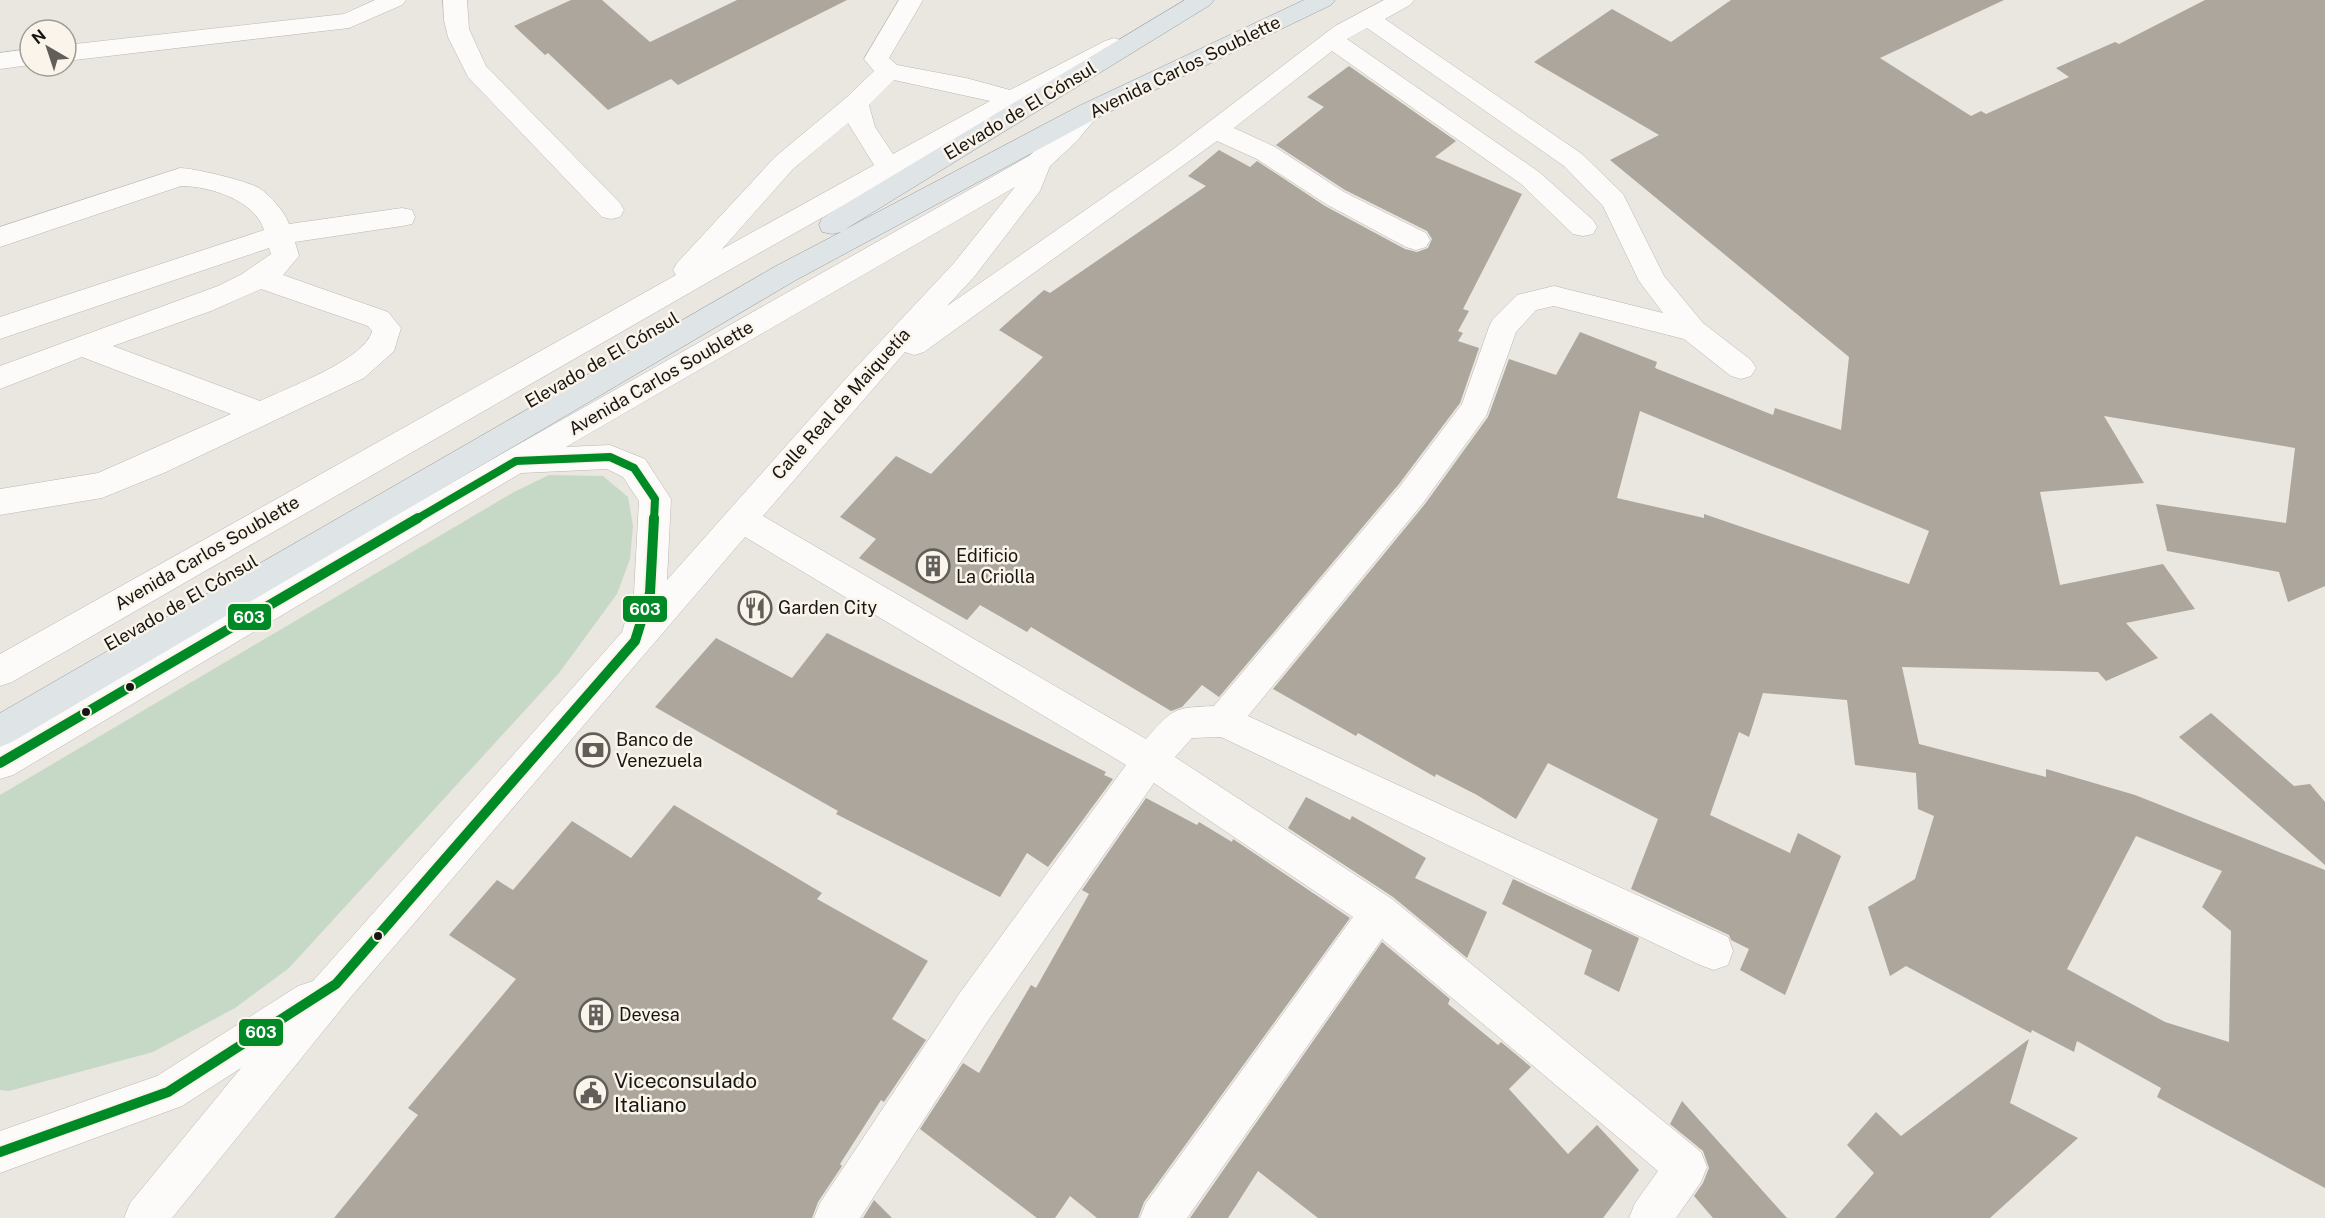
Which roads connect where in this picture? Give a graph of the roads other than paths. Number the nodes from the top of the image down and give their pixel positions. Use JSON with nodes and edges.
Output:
{"nodes":[{"id":1,"x":394,"y":0,"type":"edge"},
{"id":2,"x":455,"y":0,"type":"edge"},
{"id":3,"x":911,"y":0,"type":"edge"},
{"id":4,"x":1323,"y":0,"type":"edge"},
{"id":5,"x":1402,"y":0,"type":"edge"},
{"id":6,"x":1200,"y":1,"type":"edge"},
{"id":7,"x":1368,"y":18,"type":"junction"},
{"id":8,"x":1332,"y":40,"type":"junction"},
{"id":9,"x":78,"y":52,"type":"edge"},
{"id":10,"x":18,"y":59,"type":"edge"},
{"id":11,"x":0,"y":61,"type":"edge"},
{"id":12,"x":882,"y":65,"type":"junction"},
{"id":13,"x":1013,"y":99,"type":"junction"},
{"id":14,"x":856,"y":103,"type":"junction"},
{"id":15,"x":1088,"y":112,"type":"junction"},
{"id":16,"x":1215,"y":130,"type":"junction"},
{"id":17,"x":1038,"y":162,"type":"junction"},
{"id":18,"x":889,"y":168,"type":"junction"},
{"id":19,"x":611,"y":210,"type":"dead end"},
{"id":20,"x":402,"y":216,"type":"dead end"},
{"id":21,"x":1583,"y":227,"type":"dead end"},
{"id":22,"x":279,"y":235,"type":"junction"},
{"id":23,"x":0,"y":237,"type":"edge"},
{"id":24,"x":1416,"y":240,"type":"dead end"},
{"id":25,"x":261,"y":278,"type":"junction"},
{"id":26,"x":667,"y":292,"type":"junction"},
{"id":27,"x":41,"y":316,"type":"junction"},
{"id":28,"x":0,"y":328,"type":"edge"},
{"id":29,"x":1694,"y":331,"type":"junction"},
{"id":30,"x":0,"y":340,"type":"edge"},
{"id":31,"x":82,"y":346,"type":"junction"},
{"id":32,"x":1741,"y":368,"type":"dead end"},
{"id":33,"x":0,"y":378,"type":"edge"},
{"id":34,"x":859,"y":383,"type":"junction"},
{"id":35,"x":261,"y":413,"type":"junction"},
{"id":36,"x":516,"y":461,"type":"junction"},
{"id":37,"x":0,"y":502,"type":"edge"},
{"id":38,"x":740,"y":518,"type":"junction"},
{"id":39,"x":635,"y":641,"type":"junction"},
{"id":40,"x":0,"y":671,"type":"edge"},
{"id":41,"x":0,"y":707,"type":"edge"},
{"id":42,"x":1223,"y":721,"type":"junction"},
{"id":43,"x":0,"y":731,"type":"edge"},
{"id":44,"x":1150,"y":760,"type":"junction"},
{"id":45,"x":0,"y":763,"type":"edge"},
{"id":46,"x":1379,"y":912,"type":"junction"},
{"id":47,"x":1714,"y":951,"type":"dead end"},
{"id":48,"x":336,"y":984,"type":"junction"},
{"id":49,"x":0,"y":1152,"type":"edge"},
{"id":50,"x":145,"y":1218,"type":"edge"},
{"id":51,"x":835,"y":1218,"type":"edge"},
{"id":52,"x":1161,"y":1218,"type":"edge"},
{"id":53,"x":1650,"y":1218,"type":"edge"}],
"edges":[{"from":1,"to":9,"type":"street"},
{"from":2,"to":19,"type":"street"},
{"from":3,"to":12,"type":"street"},
{"from":4,"to":15,"type":"main road","name":"Avenida Carlos Soublette"},
{"from":5,"to":7,"type":"street"},
{"from":6,"to":13,"type":"street","name":"Avenida Carlos Soublette"},
{"from":6,"to":41,"type":"main road","name":"Elevado de El Cónsul"},
{"from":7,"to":8,"type":"street"},
{"from":7,"to":29,"type":"street"},
{"from":8,"to":16,"type":"street"},
{"from":8,"to":21,"type":"street"},
{"from":10,"to":11,"type":"street"},
{"from":12,"to":13,"type":"street"},
{"from":12,"to":14,"type":"street"},
{"from":13,"to":18,"type":"street","name":"Avenida Carlos Soublette"},
{"from":14,"to":18,"type":"street"},
{"from":14,"to":26,"type":"street"},
{"from":15,"to":17,"type":"street","name":"Avenida Carlos Soublette"},
{"from":15,"to":43,"type":"main road","name":"Elevado de El Cónsul"},
{"from":16,"to":24,"type":"street"},
{"from":16,"to":34,"type":"street"},
{"from":17,"to":34,"type":"street","name":"Calle Real de Maiquetía"},
{"from":17,"to":36,"type":"street","name":"Avenida Carlos Soublette"},
{"from":18,"to":26,"type":"street","name":"Avenida Carlos Soublette"},
{"from":20,"to":22,"type":"street"},
{"from":22,"to":23,"type":"street"},
{"from":22,"to":25,"type":"street"},
{"from":22,"to":27,"type":"street"},
{"from":25,"to":31,"type":"street"},
{"from":25,"to":35,"type":"street"},
{"from":26,"to":40,"type":"street","name":"Avenida Carlos Soublette"},
{"from":27,"to":28,"type":"street"},
{"from":27,"to":30,"type":"street"},
{"from":29,"to":32,"type":"street"},
{"from":29,"to":42,"type":"street"},
{"from":31,"to":33,"type":"street"},
{"from":31,"to":35,"type":"street"},
{"from":34,"to":38,"type":"street","name":"Calle Real de Maiquetía"},
{"from":35,"to":37,"type":"street"},
{"from":36,"to":39,"type":"street","name":"Calle Real de Maiquetía"},
{"from":36,"to":45,"type":"street","name":"Avenida Carlos Soublette"},
{"from":38,"to":39,"type":"street","name":"Calle Real de Maiquetía"},
{"from":38,"to":44,"type":"street"},
{"from":39,"to":48,"type":"street","name":"Calle Real de Maiquetía"},
{"from":42,"to":44,"type":"street"},
{"from":42,"to":47,"type":"street"},
{"from":44,"to":46,"type":"street"},
{"from":44,"to":51,"type":"street"},
{"from":46,"to":52,"type":"street"},
{"from":46,"to":53,"type":"street"},
{"from":48,"to":49,"type":"street"},
{"from":48,"to":50,"type":"street","name":"Calle Real de Maiquetía"}]}
